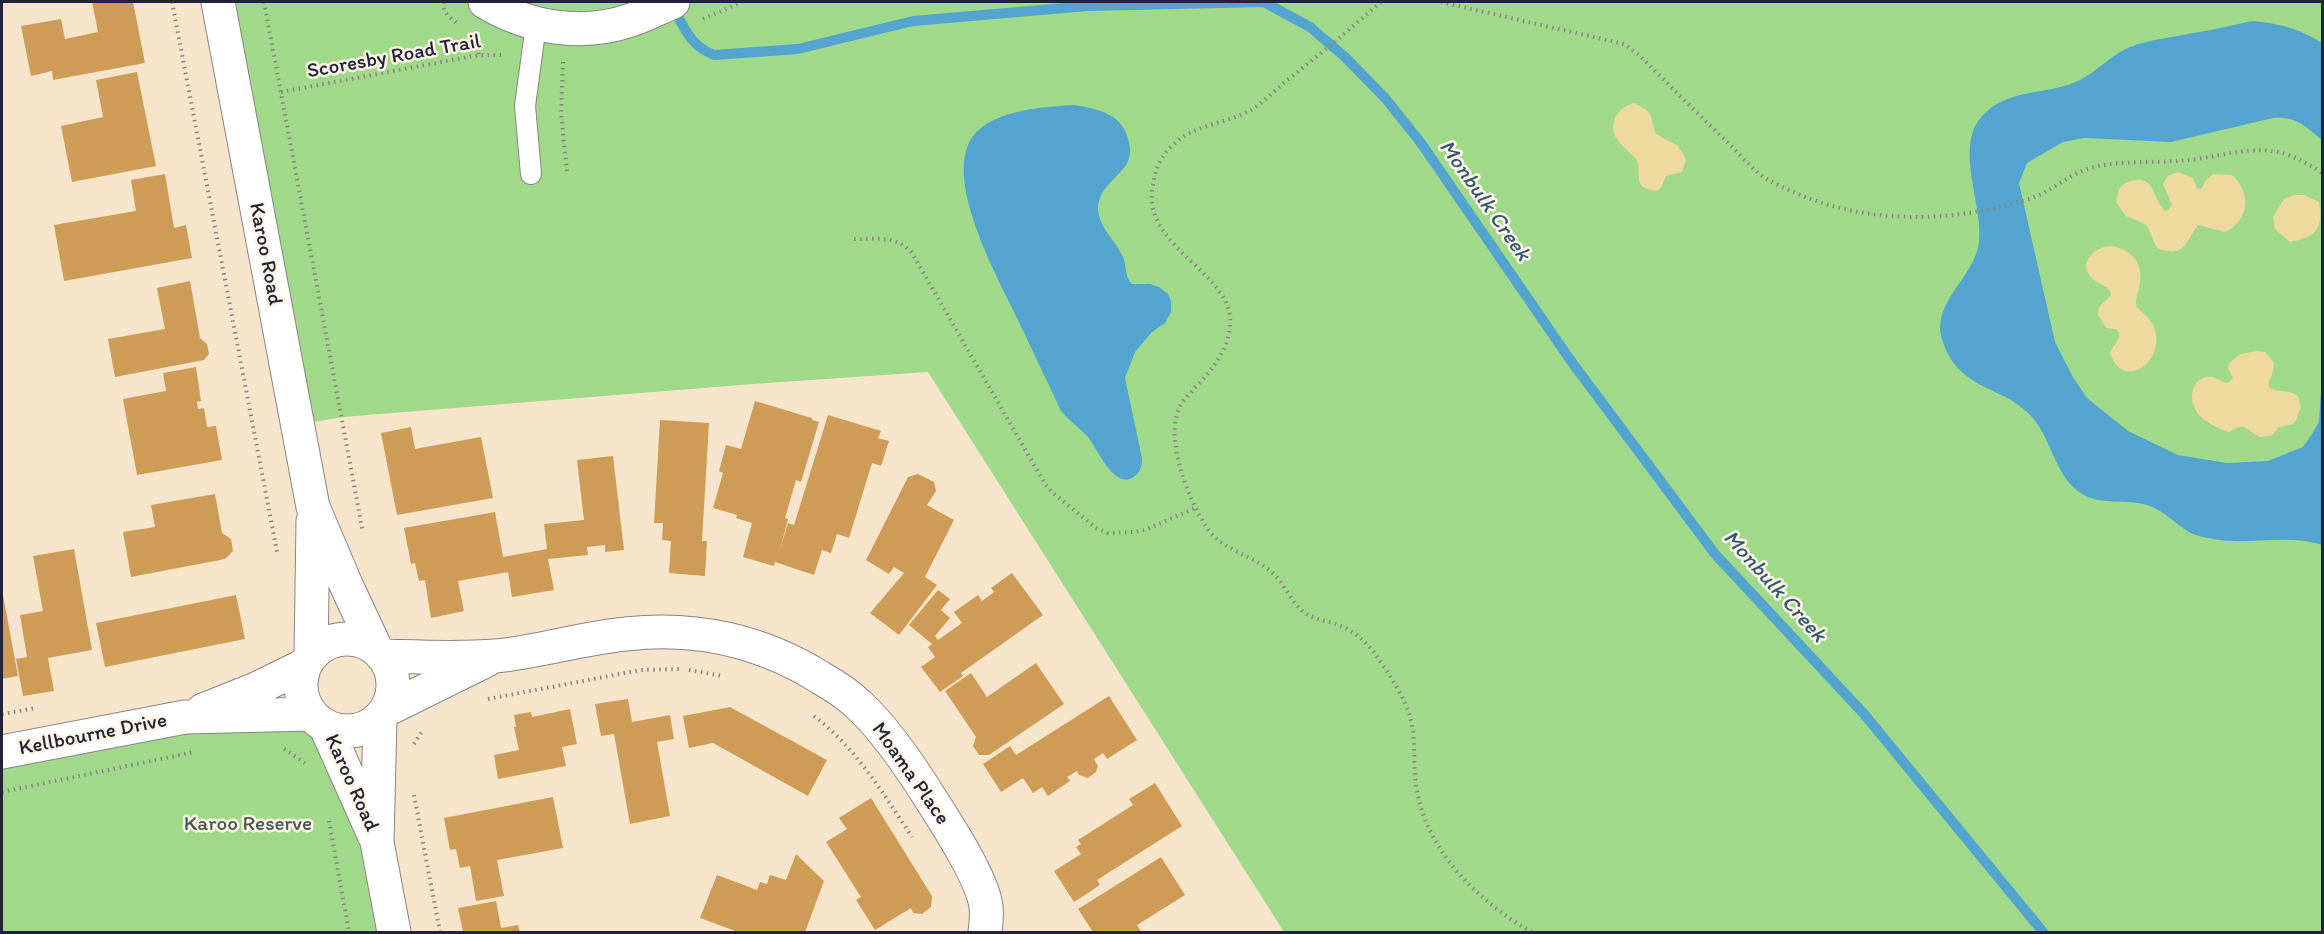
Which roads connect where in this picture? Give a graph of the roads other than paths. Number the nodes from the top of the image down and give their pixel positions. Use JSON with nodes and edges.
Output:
{"nodes":[{"id":1,"x":218,"y":2,"type":"edge"},
{"id":2,"x":485,"y":2,"type":"edge"},
{"id":3,"x":673,"y":2,"type":"edge"},
{"id":4,"x":536,"y":24,"type":"junction"},
{"id":5,"x":531,"y":174,"type":"dead end"},
{"id":6,"x":313,"y":507,"type":"junction"},
{"id":7,"x":379,"y":652,"type":"junction"},
{"id":8,"x":497,"y":656,"type":"junction"},
{"id":9,"x":308,"y":660,"type":"junction"},
{"id":10,"x":383,"y":713,"type":"junction"},
{"id":11,"x":184,"y":717,"type":"junction"},
{"id":12,"x":318,"y":719,"type":"junction"},
{"id":13,"x":2,"y":752,"type":"edge"},
{"id":14,"x":377,"y":842,"type":"junction"},
{"id":15,"x":394,"y":933,"type":"edge"},
{"id":16,"x":985,"y":933,"type":"edge"}],
"edges":[{"from":1,"to":6,"type":"street","name":"Karoo Road"},
{"from":2,"to":4,"type":"street"},
{"from":3,"to":4,"type":"street"},
{"from":4,"to":5,"type":"lane"},
{"from":6,"to":7,"type":"street","name":"Karoo Road"},
{"from":6,"to":9,"type":"street","name":"Karoo Road"},
{"from":7,"to":8,"type":"street","name":"Moama Place"},
{"from":7,"to":9,"type":"street"},
{"from":7,"to":10,"type":"street"},
{"from":8,"to":10,"type":"street","name":"Moama Place"},
{"from":8,"to":16,"type":"street","name":"Moama Place"},
{"from":9,"to":11,"type":"street","name":"Kellbourne Drive"},
{"from":9,"to":12,"type":"street"},
{"from":10,"to":12,"type":"street"},
{"from":10,"to":14,"type":"street","name":"Karoo Road"},
{"from":11,"to":12,"type":"street","name":"Kellbourne Drive"},
{"from":11,"to":13,"type":"street","name":"Kellbourne Drive"},
{"from":12,"to":14,"type":"street","name":"Karoo Road"},
{"from":14,"to":15,"type":"street","name":"Karoo Road"}]}
